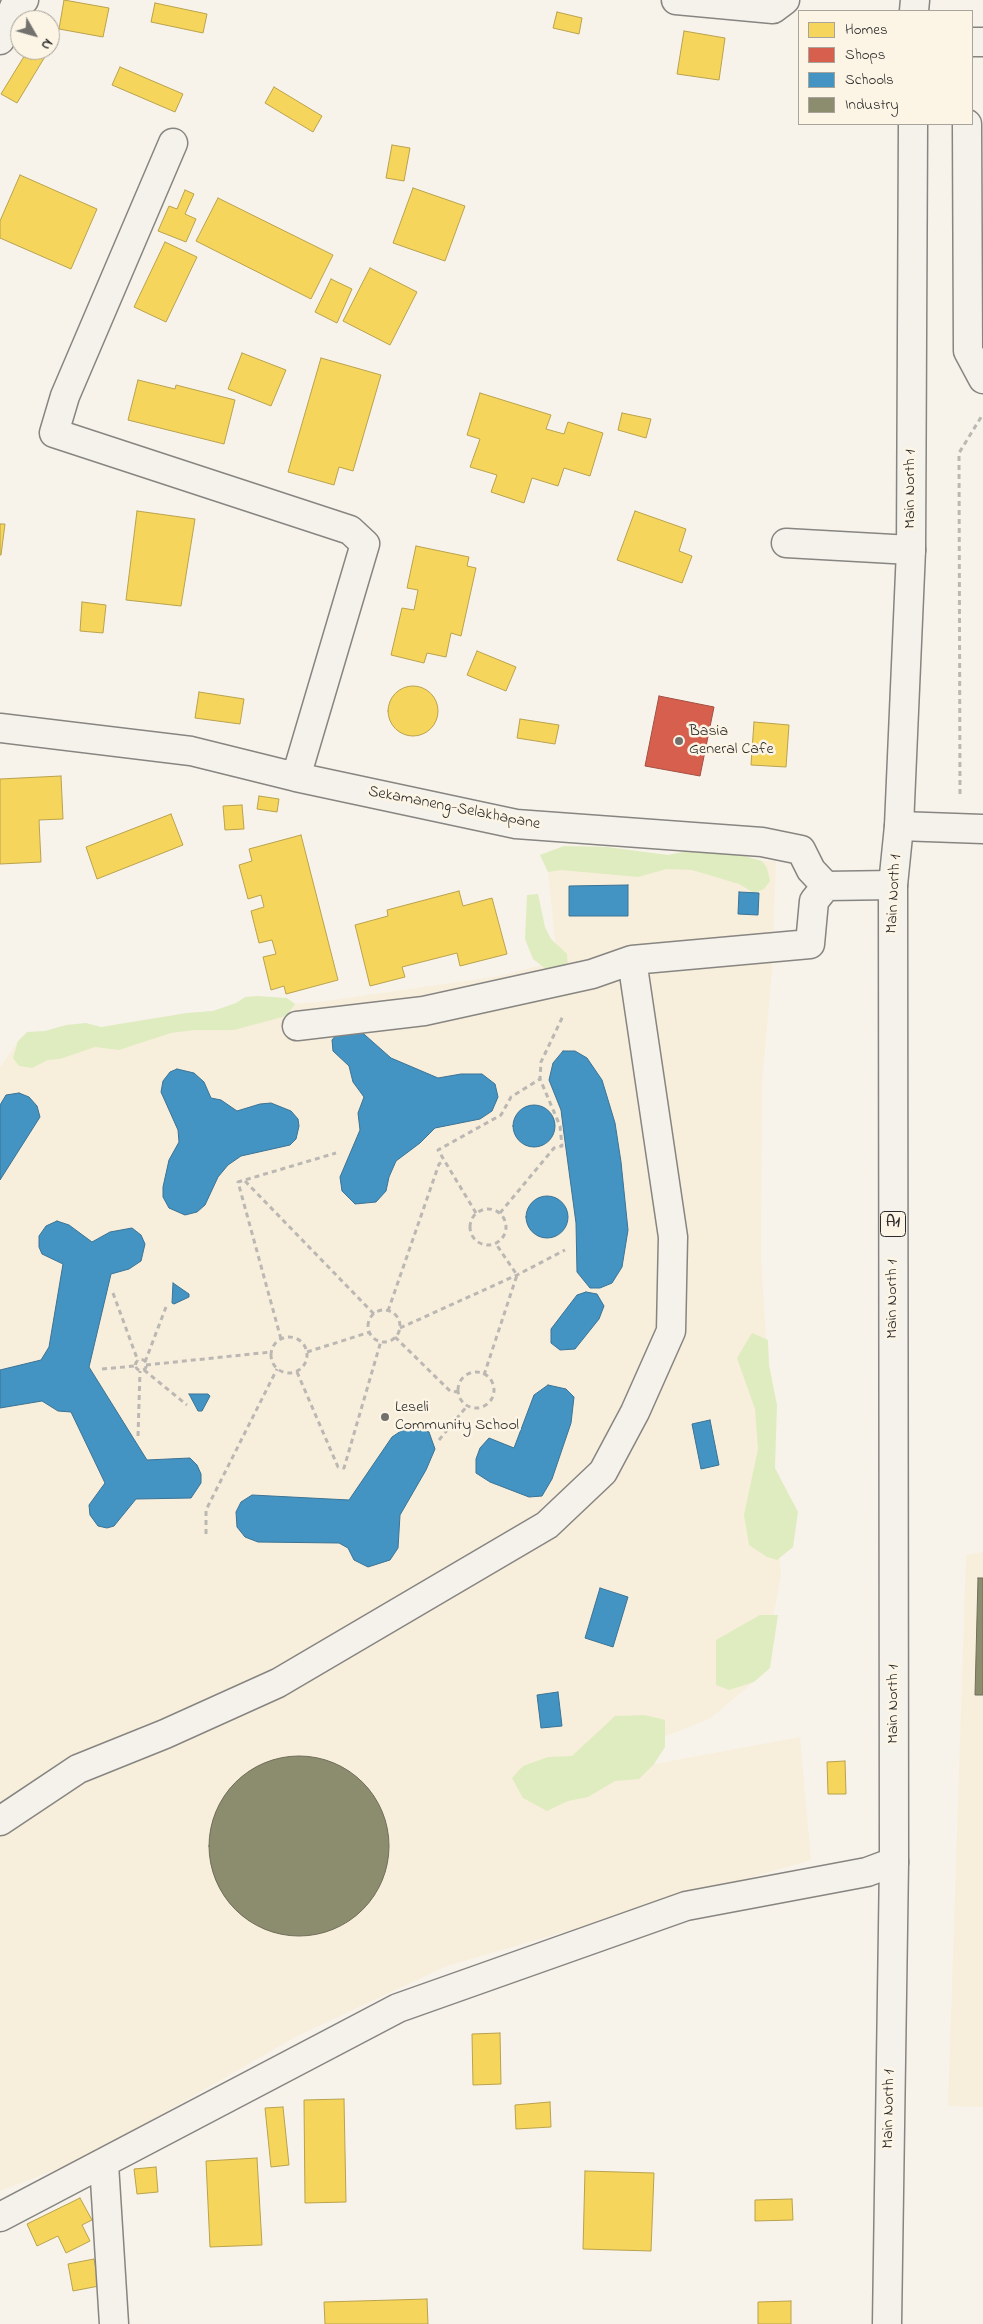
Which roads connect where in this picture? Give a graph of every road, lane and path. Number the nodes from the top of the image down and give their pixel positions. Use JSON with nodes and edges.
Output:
{"nodes":[{"id":1,"x":24,"y":0,"type":"edge"},
{"id":2,"x":676,"y":0,"type":"edge"},
{"id":3,"x":785,"y":0,"type":"edge"},
{"id":4,"x":0,"y":40,"type":"edge"},
{"id":5,"x":913,"y":125,"type":"edge"},
{"id":6,"x":967,"y":125,"type":"edge"},
{"id":7,"x":173,"y":143,"type":"dead end"},
{"id":8,"x":983,"y":379,"type":"edge"},
{"id":9,"x":983,"y":414,"type":"edge"},
{"id":10,"x":786,"y":543,"type":"dead end"},
{"id":11,"x":911,"y":550,"type":"junction"},
{"id":12,"x":0,"y":728,"type":"edge"},
{"id":13,"x":296,"y":777,"type":"junction"},
{"id":14,"x":899,"y":826,"type":"junction"},
{"id":15,"x":972,"y":828,"type":"edge"},
{"id":16,"x":892,"y":885,"type":"junction"},
{"id":17,"x":826,"y":886,"type":"junction"},
{"id":18,"x":632,"y":960,"type":"junction"},
{"id":19,"x":574,"y":978,"type":"junction"},
{"id":20,"x":297,"y":1026,"type":"dead end"},
{"id":21,"x":540,"y":1079,"type":"junction"},
{"id":22,"x":336,"y":1152,"type":"dead end"},
{"id":23,"x":444,"y":1160,"type":"junction"},
{"id":24,"x":245,"y":1181,"type":"junction"},
{"id":25,"x":476,"y":1213,"type":"junction"},
{"id":26,"x":500,"y":1213,"type":"junction"},
{"id":27,"x":496,"y":1244,"type":"junction"},
{"id":28,"x":565,"y":1250,"type":"dead end"},
{"id":29,"x":516,"y":1275,"type":"junction"},
{"id":30,"x":113,"y":1293,"type":"dead end"},
{"id":31,"x":166,"y":1307,"type":"dead end"},
{"id":32,"x":388,"y":1311,"type":"junction"},
{"id":33,"x":374,"y":1314,"type":"junction"},
{"id":34,"x":400,"y":1328,"type":"junction"},
{"id":35,"x":370,"y":1332,"type":"junction"},
{"id":36,"x":395,"y":1337,"type":"junction"},
{"id":37,"x":281,"y":1339,"type":"junction"},
{"id":38,"x":380,"y":1341,"type":"junction"},
{"id":39,"x":271,"y":1352,"type":"junction"},
{"id":40,"x":307,"y":1352,"type":"junction"},
{"id":41,"x":138,"y":1361,"type":"junction"},
{"id":42,"x":146,"y":1363,"type":"junction"},
{"id":43,"x":136,"y":1366,"type":"junction"},
{"id":44,"x":102,"y":1369,"type":"dead end"},
{"id":45,"x":277,"y":1369,"type":"junction"},
{"id":46,"x":142,"y":1370,"type":"junction"},
{"id":47,"x":297,"y":1372,"type":"junction"},
{"id":48,"x":484,"y":1374,"type":"junction"},
{"id":49,"x":458,"y":1392,"type":"junction"},
{"id":50,"x":187,"y":1405,"type":"dead end"},
{"id":51,"x":467,"y":1406,"type":"junction"},
{"id":52,"x":138,"y":1436,"type":"dead end"},
{"id":53,"x":440,"y":1440,"type":"dead end"},
{"id":54,"x":206,"y":1534,"type":"dead end"},
{"id":55,"x":0,"y":1821,"type":"edge"},
{"id":56,"x":894,"y":1862,"type":"junction"},
{"id":57,"x":104,"y":2164,"type":"junction"},
{"id":58,"x":0,"y":2217,"type":"edge"},
{"id":59,"x":114,"y":2324,"type":"edge"},
{"id":60,"x":887,"y":2324,"type":"edge"}],
"edges":[{"from":1,"to":4,"type":"street"},
{"from":2,"to":3,"type":"street"},
{"from":5,"to":11,"type":"street","name":"Main North 1","number":"A1"},
{"from":6,"to":8,"type":"street"},
{"from":7,"to":13,"type":"street"},
{"from":9,"to":15,"type":"path"},
{"from":10,"to":11,"type":"street"},
{"from":11,"to":14,"type":"street","name":"Main North 1","number":"A1"},
{"from":12,"to":13,"type":"street","name":"Sekamaneng-Selakhapane"},
{"from":13,"to":17,"type":"street","name":"Sekamaneng-Selakhapane"},
{"from":14,"to":15,"type":"street"},
{"from":14,"to":16,"type":"street","name":"Main North 1","number":"A1"},
{"from":16,"to":17,"type":"street"},
{"from":16,"to":56,"type":"street","name":"Main North 1","number":"A1"},
{"from":17,"to":18,"type":"street"},
{"from":18,"to":19,"type":"street"},
{"from":18,"to":55,"type":"street"},
{"from":19,"to":20,"type":"street"},
{"from":19,"to":21,"type":"path"},
{"from":21,"to":23,"type":"path"},
{"from":21,"to":26,"type":"path"},
{"from":22,"to":24,"type":"path"},
{"from":23,"to":25,"type":"path"},
{"from":23,"to":32,"type":"path"},
{"from":24,"to":33,"type":"path"},
{"from":24,"to":37,"type":"path"},
{"from":25,"to":26,"type":"path"},
{"from":25,"to":27,"type":"path"},
{"from":26,"to":27,"type":"path"},
{"from":27,"to":29,"type":"path"},
{"from":28,"to":29,"type":"path"},
{"from":29,"to":34,"type":"path"},
{"from":29,"to":48,"type":"path"},
{"from":30,"to":41,"type":"path"},
{"from":31,"to":42,"type":"path"},
{"from":32,"to":33,"type":"path"},
{"from":32,"to":34,"type":"path"},
{"from":33,"to":35,"type":"path"},
{"from":34,"to":36,"type":"path"},
{"from":35,"to":38,"type":"path"},
{"from":35,"to":40,"type":"path"},
{"from":36,"to":38,"type":"path"},
{"from":36,"to":49,"type":"path"},
{"from":37,"to":39,"type":"path"},
{"from":37,"to":40,"type":"path"},
{"from":38,"to":47,"type":"path"},
{"from":39,"to":42,"type":"path"},
{"from":39,"to":45,"type":"path"},
{"from":40,"to":47,"type":"path"},
{"from":41,"to":42,"type":"path"},
{"from":41,"to":43,"type":"path"},
{"from":42,"to":46,"type":"path"},
{"from":43,"to":44,"type":"path"},
{"from":43,"to":46,"type":"path"},
{"from":45,"to":47,"type":"path"},
{"from":45,"to":54,"type":"path"},
{"from":46,"to":50,"type":"path"},
{"from":46,"to":52,"type":"path"},
{"from":48,"to":49,"type":"path"},
{"from":48,"to":51,"type":"path"},
{"from":49,"to":51,"type":"path"},
{"from":51,"to":53,"type":"path"},
{"from":56,"to":57,"type":"street"},
{"from":56,"to":60,"type":"street","name":"Main North 1","number":"A1"},
{"from":57,"to":58,"type":"street"},
{"from":57,"to":59,"type":"street"}]}
